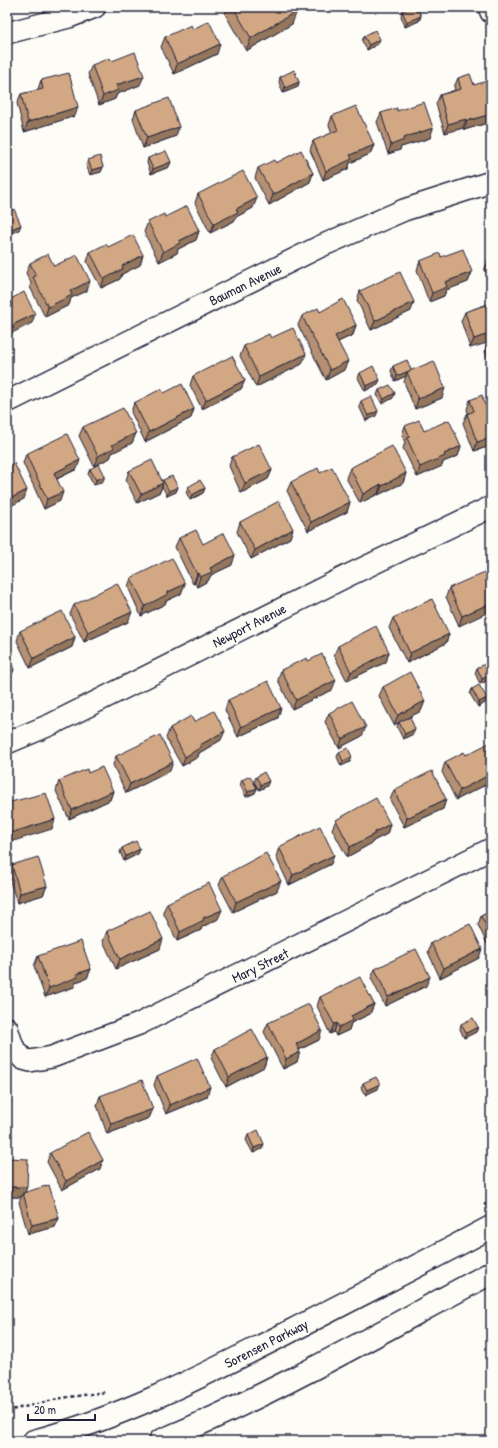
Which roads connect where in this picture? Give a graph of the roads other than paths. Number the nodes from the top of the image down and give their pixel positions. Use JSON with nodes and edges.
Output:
{"nodes":[{"id":1,"x":95,"y":7,"type":"edge"},
{"id":2,"x":489,"y":7,"type":"edge"},
{"id":3,"x":491,"y":12,"type":"edge"},
{"id":4,"x":38,"y":16,"type":"edge"},
{"id":5,"x":7,"y":33,"type":"edge"},
{"id":6,"x":491,"y":182,"type":"edge"},
{"id":7,"x":7,"y":402,"type":"edge"},
{"id":8,"x":491,"y":508,"type":"edge"},
{"id":9,"x":7,"y":743,"type":"edge"},
{"id":10,"x":491,"y":849,"type":"edge"},
{"id":11,"x":7,"y":1028,"type":"edge"},
{"id":12,"x":491,"y":1227,"type":"edge"},
{"id":13,"x":491,"y":1273,"type":"edge"},
{"id":14,"x":34,"y":1441,"type":"edge"},
{"id":15,"x":160,"y":1441,"type":"edge"}],
"edges":[{"from":1,"to":4,"type":"street"},
{"from":2,"to":3,"type":"street"},
{"from":4,"to":5,"type":"street"},
{"from":6,"to":7,"type":"street","name":"Bauman Avenue"},
{"from":8,"to":9,"type":"street","name":"Newport Avenue"},
{"from":10,"to":11,"type":"street","name":"Mary Street"},
{"from":12,"to":14,"type":"main road","name":"Sorensen Parkway"},
{"from":13,"to":15,"type":"main road"}]}
